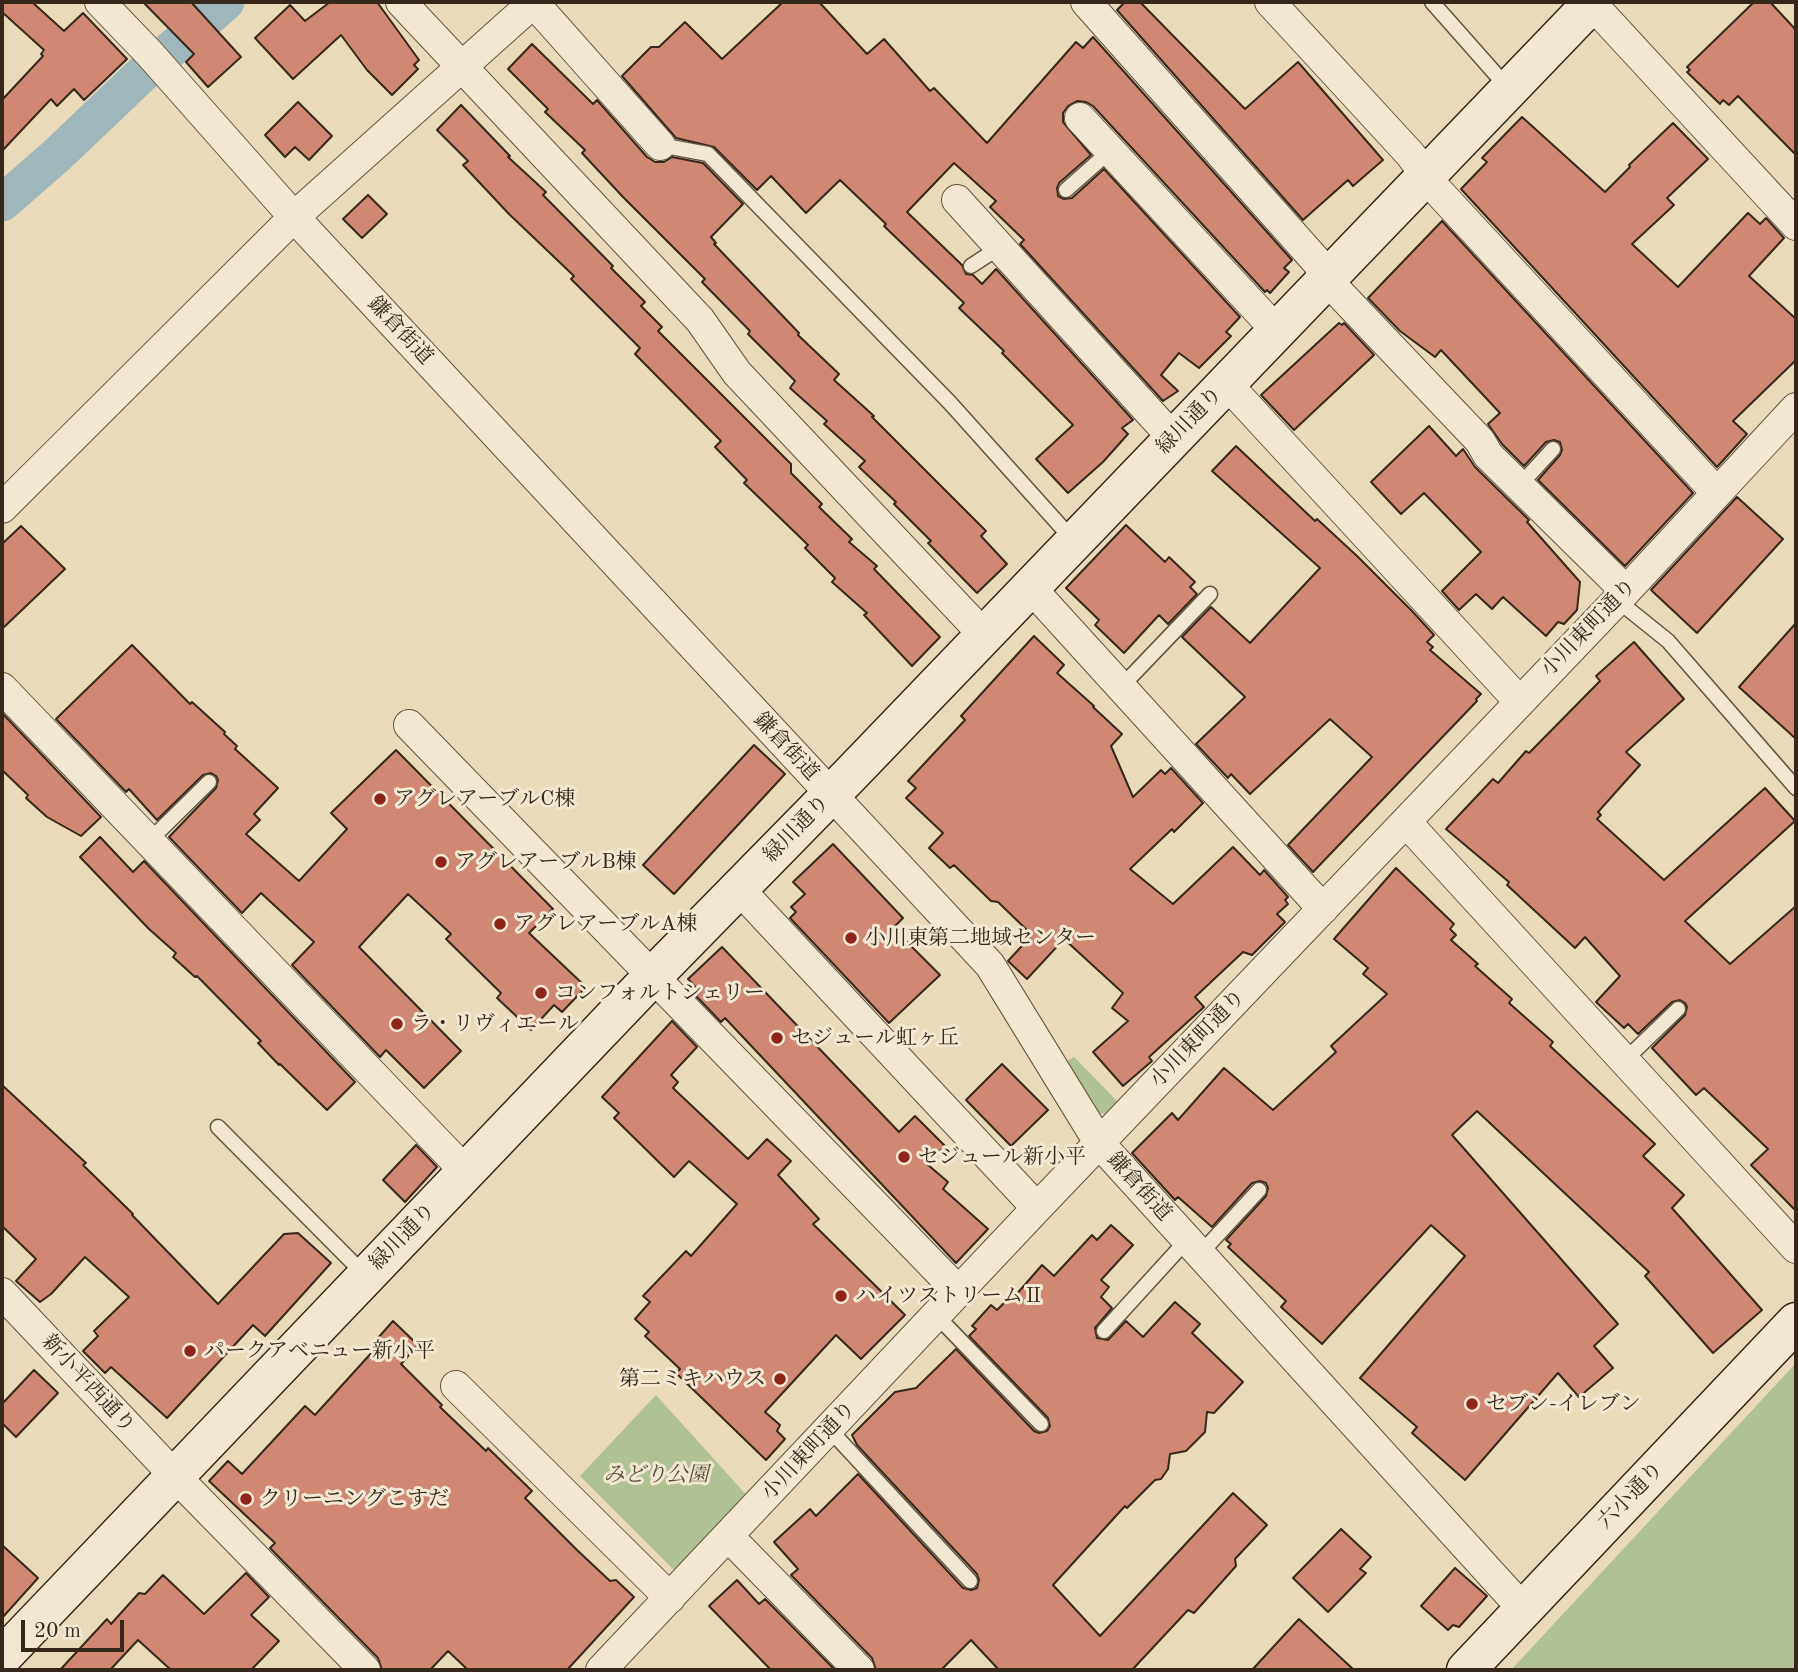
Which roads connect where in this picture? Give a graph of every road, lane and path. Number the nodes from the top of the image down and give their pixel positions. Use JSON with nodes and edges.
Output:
{"nodes":[{"id":1,"x":100,"y":2,"type":"edge"},
{"id":2,"x":401,"y":2,"type":"edge"},
{"id":3,"x":533,"y":2,"type":"edge"},
{"id":4,"x":1086,"y":2,"type":"edge"},
{"id":5,"x":1270,"y":2,"type":"edge"},
{"id":6,"x":1432,"y":2,"type":"edge"},
{"id":7,"x":1592,"y":2,"type":"edge"},
{"id":8,"x":463,"y":67,"type":"junction"},
{"id":9,"x":1509,"y":89,"type":"junction"},
{"id":10,"x":1080,"y":118,"type":"dead end"},
{"id":11,"x":660,"y":145,"type":"joint"},
{"id":12,"x":1110,"y":151,"type":"junction"},
{"id":13,"x":1425,"y":176,"type":"junction"},
{"id":14,"x":1066,"y":190,"type":"dead end"},
{"id":15,"x":957,"y":200,"type":"dead end"},
{"id":16,"x":294,"y":217,"type":"junction"},
{"id":17,"x":1796,"y":225,"type":"edge"},
{"id":18,"x":1000,"y":247,"type":"junction"},
{"id":19,"x":971,"y":266,"type":"dead end"},
{"id":20,"x":1326,"y":279,"type":"junction"},
{"id":21,"x":1276,"y":330,"type":"junction"},
{"id":22,"x":1226,"y":383,"type":"junction"},
{"id":23,"x":1796,"y":408,"type":"edge"},
{"id":24,"x":1173,"y":438,"type":"junction"},
{"id":25,"x":1553,"y":449,"type":"dead end"},
{"id":26,"x":1519,"y":486,"type":"junction"},
{"id":27,"x":1716,"y":492,"type":"junction"},
{"id":28,"x":2,"y":508,"type":"edge"},
{"id":29,"x":1074,"y":542,"type":"junction"},
{"id":30,"x":1030,"y":587,"type":"junction"},
{"id":31,"x":1210,"y":594,"type":"dead end"},
{"id":32,"x":1622,"y":595,"type":"junction"},
{"id":33,"x":983,"y":634,"type":"junction"},
{"id":34,"x":1121,"y":687,"type":"junction"},
{"id":35,"x":2,"y":688,"type":"edge"},
{"id":36,"x":1519,"y":701,"type":"junction"},
{"id":37,"x":409,"y":725,"type":"dead end"},
{"id":38,"x":209,"y":782,"type":"dead end"},
{"id":39,"x":1796,"y":788,"type":"edge"},
{"id":40,"x":831,"y":795,"type":"junction"},
{"id":41,"x":1406,"y":822,"type":"junction"},
{"id":42,"x":149,"y":841,"type":"junction"},
{"id":43,"x":739,"y":889,"type":"junction"},
{"id":44,"x":1323,"y":909,"type":"junction"},
{"id":45,"x":652,"y":978,"type":"junction"},
{"id":46,"x":1678,"y":1009,"type":"dead end"},
{"id":47,"x":1624,"y":1061,"type":"junction"},
{"id":48,"x":218,"y":1127,"type":"dead end"},
{"id":49,"x":1100,"y":1144,"type":"junction"},
{"id":50,"x":466,"y":1172,"type":"junction"},
{"id":51,"x":1259,"y":1190,"type":"dead end"},
{"id":52,"x":1037,"y":1208,"type":"junction"},
{"id":53,"x":1194,"y":1247,"type":"junction"},
{"id":54,"x":1796,"y":1248,"type":"edge"},
{"id":55,"x":366,"y":1275,"type":"junction"},
{"id":56,"x":959,"y":1292,"type":"junction"},
{"id":57,"x":2,"y":1293,"type":"edge"},
{"id":58,"x":937,"y":1316,"type":"junction"},
{"id":59,"x":1796,"y":1322,"type":"edge"},
{"id":60,"x":1104,"y":1331,"type":"dead end"},
{"id":61,"x":456,"y":1386,"type":"dead end"},
{"id":62,"x":1041,"y":1424,"type":"dead end"},
{"id":63,"x":830,"y":1430,"type":"junction"},
{"id":64,"x":174,"y":1475,"type":"junction"},
{"id":65,"x":729,"y":1537,"type":"junction"},
{"id":66,"x":970,"y":1581,"type":"dead end"},
{"id":67,"x":670,"y":1598,"type":"junction"},
{"id":68,"x":1523,"y":1609,"type":"junction"},
{"id":69,"x":2,"y":1657,"type":"edge"},
{"id":70,"x":365,"y":1670,"type":"edge"},
{"id":71,"x":601,"y":1670,"type":"edge"},
{"id":72,"x":859,"y":1670,"type":"edge"},
{"id":73,"x":1466,"y":1670,"type":"edge"}],
"edges":[{"from":1,"to":16,"type":"street","name":"鎌倉街道"},
{"from":2,"to":8,"type":"street"},
{"from":3,"to":8,"type":"street"},
{"from":3,"to":11,"type":"street"},
{"from":4,"to":20,"type":"street"},
{"from":5,"to":13,"type":"street"},
{"from":6,"to":9,"type":"lane"},
{"from":7,"to":9,"type":"street","name":"緑川通り"},
{"from":7,"to":17,"type":"street"},
{"from":8,"to":16,"type":"street"},
{"from":8,"to":33,"type":"street"},
{"from":9,"to":13,"type":"street","name":"緑川通り"},
{"from":10,"to":12,"type":"street"},
{"from":11,"to":29,"type":"lane"},
{"from":12,"to":14,"type":"lane"},
{"from":12,"to":21,"type":"street"},
{"from":13,"to":20,"type":"street","name":"緑川通り"},
{"from":13,"to":27,"type":"street"},
{"from":15,"to":18,"type":"street"},
{"from":16,"to":28,"type":"street"},
{"from":16,"to":40,"type":"street","name":"鎌倉街道"},
{"from":18,"to":19,"type":"lane"},
{"from":18,"to":24,"type":"street"},
{"from":20,"to":21,"type":"street","name":"緑川通り"},
{"from":20,"to":26,"type":"street"},
{"from":21,"to":22,"type":"street","name":"緑川通り"},
{"from":22,"to":24,"type":"street","name":"緑川通り"},
{"from":22,"to":36,"type":"street"},
{"from":23,"to":27,"type":"street","name":"小川東町通り"},
{"from":24,"to":29,"type":"street","name":"緑川通り"},
{"from":25,"to":26,"type":"lane"},
{"from":26,"to":32,"type":"street"},
{"from":27,"to":32,"type":"street","name":"小川東町通り"},
{"from":29,"to":30,"type":"street","name":"緑川通り"},
{"from":30,"to":33,"type":"street","name":"緑川通り"},
{"from":30,"to":34,"type":"street"},
{"from":31,"to":34,"type":"lane"},
{"from":32,"to":36,"type":"street","name":"小川東町通り"},
{"from":32,"to":39,"type":"lane"},
{"from":33,"to":40,"type":"street","name":"緑川通り"},
{"from":34,"to":44,"type":"street"},
{"from":35,"to":42,"type":"street"},
{"from":36,"to":41,"type":"street","name":"小川東町通り"},
{"from":37,"to":45,"type":"street"},
{"from":38,"to":42,"type":"lane"},
{"from":40,"to":43,"type":"street","name":"緑川通り"},
{"from":40,"to":49,"type":"street","name":"鎌倉街道"},
{"from":41,"to":44,"type":"street","name":"小川東町通り"},
{"from":41,"to":47,"type":"street"},
{"from":42,"to":50,"type":"street"},
{"from":43,"to":45,"type":"street","name":"緑川通り"},
{"from":43,"to":52,"type":"street"},
{"from":44,"to":49,"type":"street","name":"小川東町通り"},
{"from":45,"to":50,"type":"street","name":"緑川通り"},
{"from":45,"to":56,"type":"street"},
{"from":46,"to":47,"type":"lane"},
{"from":47,"to":54,"type":"street"},
{"from":48,"to":55,"type":"lane"},
{"from":49,"to":52,"type":"street","name":"小川東町通り"},
{"from":49,"to":53,"type":"street","name":"鎌倉街道"},
{"from":50,"to":55,"type":"street","name":"緑川通り"},
{"from":51,"to":53,"type":"lane"},
{"from":52,"to":56,"type":"street","name":"小川東町通り"},
{"from":53,"to":60,"type":"lane"},
{"from":53,"to":68,"type":"street","name":"鎌倉街道"},
{"from":55,"to":64,"type":"street","name":"緑川通り"},
{"from":56,"to":58,"type":"street","name":"小川東町通り"},
{"from":57,"to":64,"type":"street","name":"新小平西通り"},
{"from":58,"to":62,"type":"lane"},
{"from":58,"to":63,"type":"street","name":"小川東町通り"},
{"from":59,"to":68,"type":"street","name":"六小通り"},
{"from":61,"to":67,"type":"street"},
{"from":63,"to":65,"type":"street","name":"小川東町通り"},
{"from":63,"to":66,"type":"lane"},
{"from":64,"to":69,"type":"street","name":"緑川通り"},
{"from":64,"to":70,"type":"street","name":"新小平西通り"},
{"from":65,"to":67,"type":"street","name":"小川東町通り"},
{"from":65,"to":72,"type":"street"},
{"from":67,"to":71,"type":"street","name":"小川東町通り"},
{"from":68,"to":73,"type":"street","name":"六小通り"}]}
